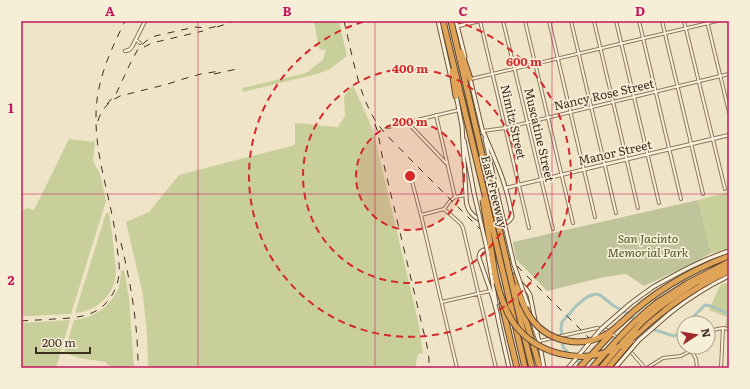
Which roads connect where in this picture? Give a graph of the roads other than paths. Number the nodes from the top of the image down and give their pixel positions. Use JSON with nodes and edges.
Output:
{"nodes":[{"id":1,"x":145,"y":21,"type":"edge"},
{"id":2,"x":438,"y":21,"type":"edge"},
{"id":3,"x":444,"y":21,"type":"edge"},
{"id":4,"x":456,"y":21,"type":"edge"},
{"id":5,"x":480,"y":21,"type":"edge"},
{"id":6,"x":503,"y":21,"type":"edge"},
{"id":7,"x":525,"y":21,"type":"edge"},
{"id":8,"x":549,"y":21,"type":"edge"},
{"id":9,"x":571,"y":21,"type":"edge"},
{"id":10,"x":594,"y":21,"type":"edge"},
{"id":11,"x":616,"y":21,"type":"edge"},
{"id":12,"x":639,"y":21,"type":"edge"},
{"id":13,"x":662,"y":21,"type":"edge"},
{"id":14,"x":684,"y":21,"type":"edge"},
{"id":15,"x":717,"y":21,"type":"edge"},
{"id":16,"x":708,"y":22,"type":"edge"},
{"id":17,"x":451,"y":23,"type":"edge"},
{"id":18,"x":458,"y":26,"type":"junction"},
{"id":19,"x":686,"y":28,"type":"junction"},
{"id":20,"x":445,"y":29,"type":"junction"},
{"id":21,"x":665,"y":33,"type":"junction"},
{"id":22,"x":643,"y":38,"type":"junction"},
{"id":23,"x":136,"y":40,"type":"junction"},
{"id":24,"x":140,"y":43,"type":"dead end"},
{"id":25,"x":622,"y":44,"type":"junction"},
{"id":26,"x":600,"y":48,"type":"junction"},
{"id":27,"x":125,"y":51,"type":"dead end"},
{"id":28,"x":579,"y":54,"type":"junction"},
{"id":29,"x":558,"y":59,"type":"junction"},
{"id":30,"x":536,"y":64,"type":"junction"},
{"id":31,"x":514,"y":69,"type":"junction"},
{"id":32,"x":492,"y":74,"type":"junction"},
{"id":33,"x":729,"y":74,"type":"edge"},
{"id":34,"x":720,"y":76,"type":"junction"},
{"id":35,"x":470,"y":79,"type":"junction"},
{"id":36,"x":699,"y":82,"type":"junction"},
{"id":37,"x":678,"y":86,"type":"junction"},
{"id":38,"x":656,"y":92,"type":"junction"},
{"id":39,"x":456,"y":96,"type":"junction"},
{"id":40,"x":634,"y":97,"type":"junction"},
{"id":41,"x":613,"y":102,"type":"junction"},
{"id":42,"x":591,"y":107,"type":"junction"},
{"id":43,"x":459,"y":110,"type":"junction"},
{"id":44,"x":570,"y":112,"type":"junction"},
{"id":45,"x":729,"y":112,"type":"edge"},
{"id":46,"x":436,"y":115,"type":"junction"},
{"id":47,"x":548,"y":117,"type":"junction"},
{"id":48,"x":406,"y":122,"type":"junction"},
{"id":49,"x":527,"y":122,"type":"junction"},
{"id":50,"x":462,"y":124,"type":"junction"},
{"id":51,"x":388,"y":127,"type":"dead end"},
{"id":52,"x":505,"y":128,"type":"junction"},
{"id":53,"x":483,"y":132,"type":"junction"},
{"id":54,"x":729,"y":135,"type":"edge"},
{"id":55,"x":713,"y":139,"type":"junction"},
{"id":56,"x":691,"y":144,"type":"junction"},
{"id":57,"x":670,"y":149,"type":"junction"},
{"id":58,"x":648,"y":154,"type":"junction"},
{"id":59,"x":627,"y":159,"type":"junction"},
{"id":60,"x":447,"y":163,"type":"junction"},
{"id":61,"x":605,"y":164,"type":"junction"},
{"id":62,"x":584,"y":169,"type":"junction"},
{"id":63,"x":410,"y":174,"type":"dead end"},
{"id":64,"x":562,"y":175,"type":"junction"},
{"id":65,"x":541,"y":180,"type":"junction"},
{"id":66,"x":519,"y":185,"type":"junction"},
{"id":67,"x":506,"y":188,"type":"junction"},
{"id":68,"x":725,"y":189,"type":"dead end"},
{"id":69,"x":482,"y":191,"type":"junction"},
{"id":70,"x":703,"y":194,"type":"dead end"},
{"id":71,"x":466,"y":195,"type":"junction"},
{"id":72,"x":456,"y":197,"type":"junction"},
{"id":73,"x":682,"y":199,"type":"dead end"},
{"id":74,"x":659,"y":203,"type":"dead end"},
{"id":75,"x":638,"y":208,"type":"dead end"},
{"id":76,"x":444,"y":209,"type":"junction"},
{"id":77,"x":616,"y":213,"type":"dead end"},
{"id":78,"x":421,"y":215,"type":"junction"},
{"id":79,"x":595,"y":217,"type":"dead end"},
{"id":80,"x":574,"y":223,"type":"dead end"},
{"id":81,"x":529,"y":228,"type":"dead end"},
{"id":82,"x":553,"y":230,"type":"dead end"},
{"id":83,"x":501,"y":236,"type":"junction"},
{"id":84,"x":729,"y":251,"type":"edge"},
{"id":85,"x":729,"y":256,"type":"edge"},
{"id":86,"x":729,"y":262,"type":"edge"},
{"id":87,"x":729,"y":267,"type":"edge"},
{"id":88,"x":729,"y":271,"type":"edge"},
{"id":89,"x":729,"y":276,"type":"edge"},
{"id":90,"x":498,"y":283,"type":"junction"},
{"id":91,"x":517,"y":287,"type":"junction"},
{"id":92,"x":490,"y":291,"type":"junction"},
{"id":93,"x":478,"y":294,"type":"junction"},
{"id":94,"x":442,"y":302,"type":"junction"},
{"id":95,"x":660,"y":304,"type":"junction"},
{"id":96,"x":498,"y":316,"type":"junction"},
{"id":97,"x":622,"y":322,"type":"junction"},
{"id":98,"x":723,"y":328,"type":"junction"},
{"id":99,"x":716,"y":329,"type":"edge"},
{"id":100,"x":729,"y":329,"type":"edge"},
{"id":101,"x":638,"y":333,"type":"junction"},
{"id":102,"x":538,"y":340,"type":"junction"},
{"id":103,"x":682,"y":355,"type":"edge"},
{"id":104,"x":695,"y":355,"type":"edge"},
{"id":105,"x":457,"y":368,"type":"edge"},
{"id":106,"x":496,"y":368,"type":"edge"},
{"id":107,"x":509,"y":368,"type":"edge"},
{"id":108,"x":517,"y":368,"type":"edge"},
{"id":109,"x":525,"y":368,"type":"edge"},
{"id":110,"x":532,"y":368,"type":"edge"},
{"id":111,"x":540,"y":368,"type":"edge"},
{"id":112,"x":544,"y":368,"type":"edge"},
{"id":113,"x":568,"y":368,"type":"edge"},
{"id":114,"x":579,"y":368,"type":"edge"},
{"id":115,"x":592,"y":368,"type":"edge"},
{"id":116,"x":601,"y":368,"type":"edge"},
{"id":117,"x":608,"y":368,"type":"edge"},
{"id":118,"x":615,"y":368,"type":"edge"},
{"id":119,"x":646,"y":368,"type":"edge"},
{"id":120,"x":697,"y":368,"type":"edge"},
{"id":121,"x":720,"y":368,"type":"edge"}],
"edges":[{"from":1,"to":23,"type":"street"},
{"from":2,"to":39,"type":"main road"},
{"from":3,"to":20,"type":"highway","name":"East Freeway"},
{"from":4,"to":18,"type":"main road"},
{"from":5,"to":18,"type":"street"},
{"from":5,"to":32,"type":"street","name":"Nimitz Street"},
{"from":6,"to":31,"type":"street","name":"Muscatine Street"},
{"from":7,"to":30,"type":"street"},
{"from":8,"to":29,"type":"street"},
{"from":9,"to":28,"type":"street"},
{"from":10,"to":26,"type":"street"},
{"from":11,"to":25,"type":"street"},
{"from":12,"to":22,"type":"street"},
{"from":13,"to":21,"type":"street"},
{"from":14,"to":19,"type":"street"},
{"from":15,"to":16,"type":"street"},
{"from":16,"to":19,"type":"street"},
{"from":16,"to":34,"type":"street"},
{"from":17,"to":35,"type":"highway"},
{"from":17,"to":83,"type":"highway","name":"East Freeway","bridge":true},
{"from":18,"to":35,"type":"main road"},
{"from":19,"to":21,"type":"street"},
{"from":19,"to":36,"type":"street"},
{"from":20,"to":39,"type":"highway"},
{"from":20,"to":69,"type":"highway","name":"East Freeway"},
{"from":21,"to":22,"type":"street"},
{"from":21,"to":37,"type":"street"},
{"from":22,"to":25,"type":"street"},
{"from":22,"to":38,"type":"street"},
{"from":23,"to":24,"type":"street"},
{"from":23,"to":27,"type":"street"},
{"from":25,"to":26,"type":"street"},
{"from":25,"to":40,"type":"street"},
{"from":26,"to":28,"type":"street"},
{"from":26,"to":41,"type":"street"},
{"from":28,"to":29,"type":"street"},
{"from":28,"to":42,"type":"street"},
{"from":29,"to":30,"type":"street"},
{"from":29,"to":44,"type":"street"},
{"from":30,"to":31,"type":"street"},
{"from":30,"to":47,"type":"street"},
{"from":31,"to":32,"type":"street"},
{"from":31,"to":49,"type":"street","name":"Muscatine Street"},
{"from":32,"to":35,"type":"street"},
{"from":32,"to":52,"type":"street","name":"Nimitz Street"},
{"from":33,"to":34,"type":"street","name":"Nancy Rose Street"},
{"from":34,"to":36,"type":"street","name":"Nancy Rose Street"},
{"from":34,"to":45,"type":"street"},
{"from":35,"to":53,"type":"main road"},
{"from":36,"to":37,"type":"street","name":"Nancy Rose Street"},
{"from":36,"to":55,"type":"street"},
{"from":37,"to":38,"type":"street","name":"Nancy Rose Street"},
{"from":37,"to":56,"type":"street"},
{"from":38,"to":40,"type":"street","name":"Nancy Rose Street"},
{"from":38,"to":57,"type":"street"},
{"from":39,"to":43,"type":"main road"},
{"from":40,"to":41,"type":"street","name":"Nancy Rose Street"},
{"from":40,"to":58,"type":"street"},
{"from":41,"to":42,"type":"street","name":"Nancy Rose Street"},
{"from":41,"to":59,"type":"street"},
{"from":42,"to":44,"type":"street","name":"Nancy Rose Street"},
{"from":42,"to":61,"type":"street"},
{"from":43,"to":46,"type":"street"},
{"from":43,"to":50,"type":"main road"},
{"from":44,"to":47,"type":"street","name":"Nancy Rose Street"},
{"from":44,"to":62,"type":"street"},
{"from":46,"to":48,"type":"street"},
{"from":46,"to":60,"type":"street"},
{"from":47,"to":49,"type":"street","name":"Nancy Rose Street"},
{"from":47,"to":64,"type":"street"},
{"from":48,"to":51,"type":"street"},
{"from":48,"to":60,"type":"street"},
{"from":49,"to":52,"type":"street","name":"Nancy Rose Street"},
{"from":49,"to":65,"type":"street","name":"Muscatine Street"},
{"from":50,"to":71,"type":"main road"},
{"from":50,"to":96,"type":"main road","bridge":true},
{"from":52,"to":53,"type":"street","name":"Nancy Rose Street"},
{"from":52,"to":66,"type":"street","name":"Nimitz Street"},
{"from":53,"to":67,"type":"main road"},
{"from":53,"to":102,"type":"main road","bridge":true},
{"from":54,"to":55,"type":"street","name":"Manor Street"},
{"from":55,"to":56,"type":"street","name":"Manor Street"},
{"from":55,"to":68,"type":"street"},
{"from":56,"to":57,"type":"street","name":"Manor Street"},
{"from":56,"to":70,"type":"street"},
{"from":57,"to":58,"type":"street","name":"Manor Street"},
{"from":57,"to":73,"type":"street"},
{"from":58,"to":59,"type":"street","name":"Manor Street"},
{"from":58,"to":74,"type":"street"},
{"from":59,"to":61,"type":"street","name":"Manor Street"},
{"from":59,"to":75,"type":"street"},
{"from":60,"to":72,"type":"street"},
{"from":61,"to":62,"type":"street","name":"Manor Street"},
{"from":61,"to":77,"type":"street"},
{"from":62,"to":64,"type":"street","name":"Manor Street"},
{"from":62,"to":79,"type":"street"},
{"from":63,"to":78,"type":"street"},
{"from":64,"to":65,"type":"street","name":"Manor Street"},
{"from":64,"to":80,"type":"street"},
{"from":65,"to":66,"type":"street","name":"Manor Street"},
{"from":65,"to":82,"type":"street","name":"Muscatine Street"},
{"from":66,"to":67,"type":"street","name":"Manor Street"},
{"from":66,"to":81,"type":"street","name":"Nimitz Street"},
{"from":67,"to":71,"type":"main road"},
{"from":69,"to":90,"type":"highway","bridge":true},
{"from":69,"to":109,"type":"highway","name":"East Freeway","bridge":true},
{"from":71,"to":72,"type":"street"},
{"from":72,"to":76,"type":"street"},
{"from":76,"to":78,"type":"street"},
{"from":76,"to":93,"type":"street"},
{"from":78,"to":94,"type":"street"},
{"from":83,"to":91,"type":"highway","bridge":true},
{"from":83,"to":110,"type":"highway","name":"East Freeway","bridge":true},
{"from":84,"to":113,"type":"main road","bridge":true},
{"from":85,"to":97,"type":"highway"},
{"from":86,"to":95,"type":"highway"},
{"from":87,"to":95,"type":"highway"},
{"from":88,"to":101,"type":"highway"},
{"from":89,"to":118,"type":"main road","bridge":true},
{"from":90,"to":101,"type":"highway","bridge":true},
{"from":90,"to":108,"type":"highway","bridge":true},
{"from":91,"to":97,"type":"highway","bridge":true},
{"from":91,"to":111,"type":"highway","bridge":true},
{"from":92,"to":93,"type":"street"},
{"from":92,"to":96,"type":"main road"},
{"from":92,"to":102,"type":"main road"},
{"from":93,"to":94,"type":"street"},
{"from":93,"to":106,"type":"street"},
{"from":94,"to":105,"type":"street"},
{"from":95,"to":115,"type":"highway","bridge":true},
{"from":95,"to":116,"type":"highway","bridge":true},
{"from":96,"to":107,"type":"main road"},
{"from":97,"to":114,"type":"highway","bridge":true},
{"from":98,"to":99,"type":"street"},
{"from":98,"to":100,"type":"street"},
{"from":98,"to":121,"type":"street"},
{"from":101,"to":117,"type":"highway","bridge":true},
{"from":102,"to":112,"type":"main road"},
{"from":102,"to":119,"type":"street"},
{"from":103,"to":119,"type":"street"},
{"from":104,"to":120,"type":"street"}]}
